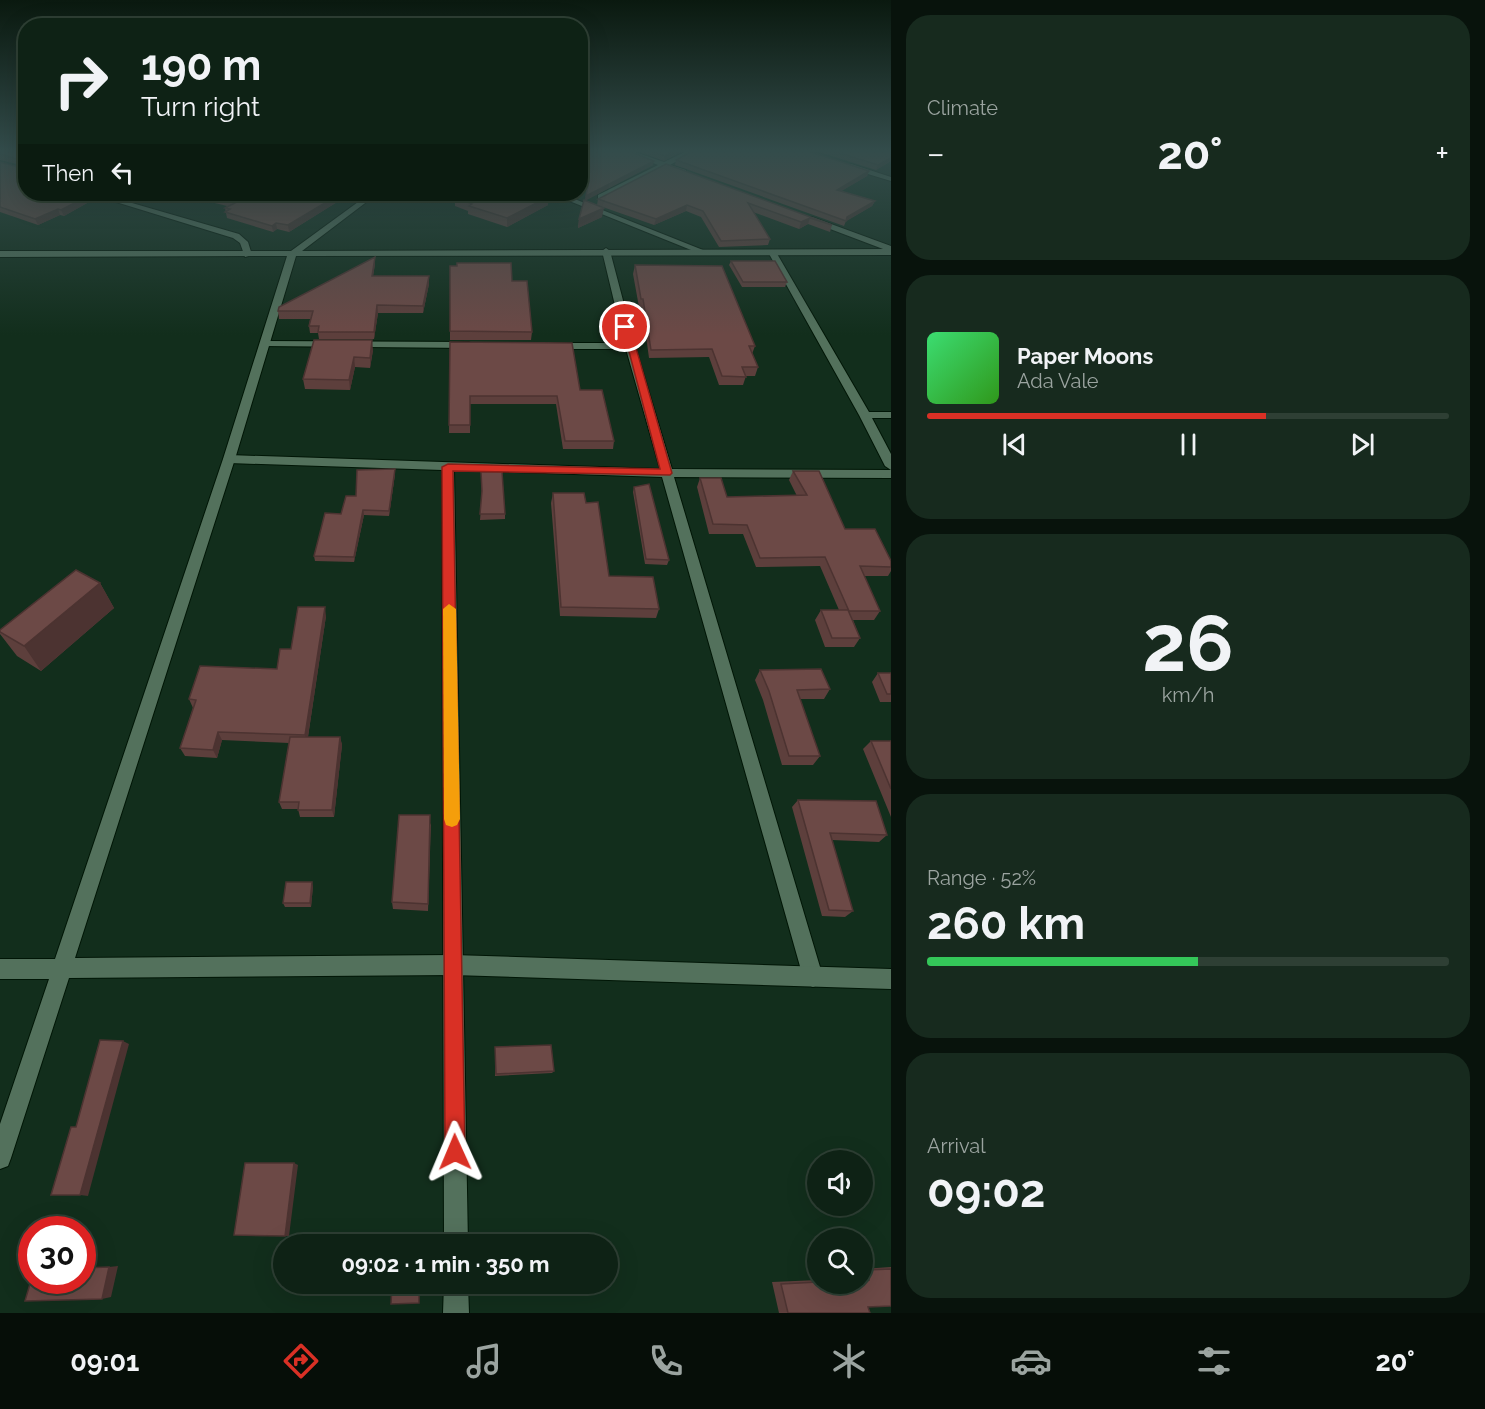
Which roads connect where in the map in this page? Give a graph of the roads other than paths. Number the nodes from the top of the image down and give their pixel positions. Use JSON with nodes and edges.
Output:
{"nodes":[{"id":1,"x":156,"y":212,"type":"edge"},
{"id":2,"x":348,"y":212,"type":"edge"},
{"id":3,"x":604,"y":212,"type":"edge"},
{"id":4,"x":800,"y":215,"type":"edge"},
{"id":5,"x":891,"y":250,"type":"edge"},
{"id":6,"x":606,"y":251,"type":"junction"},
{"id":7,"x":704,"y":252,"type":"junction"},
{"id":8,"x":772,"y":252,"type":"junction"},
{"id":9,"x":0,"y":254,"type":"edge"},
{"id":10,"x":292,"y":254,"type":"junction"},
{"id":11,"x":248,"y":255,"type":"junction"},
{"id":12,"x":265,"y":344,"type":"junction"},
{"id":13,"x":477,"y":345,"type":"edge"},
{"id":14,"x":548,"y":346,"type":"edge"},
{"id":15,"x":630,"y":346,"type":"junction"},
{"id":16,"x":865,"y":415,"type":"junction"},
{"id":17,"x":891,"y":415,"type":"edge"},
{"id":18,"x":229,"y":459,"type":"junction"},
{"id":19,"x":891,"y":466,"type":"edge"},
{"id":20,"x":448,"y":467,"type":"junction"},
{"id":21,"x":666,"y":473,"type":"junction"},
{"id":22,"x":891,"y":474,"type":"edge"},
{"id":23,"x":453,"y":966,"type":"junction"},
{"id":24,"x":0,"y":969,"type":"edge"},
{"id":25,"x":61,"y":970,"type":"junction"},
{"id":26,"x":813,"y":977,"type":"junction"},
{"id":27,"x":891,"y":979,"type":"edge"},
{"id":28,"x":0,"y":1158,"type":"edge"},
{"id":29,"x":456,"y":1234,"type":"edge"},
{"id":30,"x":456,"y":1294,"type":"edge"},
{"id":31,"x":456,"y":1313,"type":"edge"}],
"edges":[{"from":1,"to":11,"type":"street"},
{"from":2,"to":10,"type":"street"},
{"from":3,"to":7,"type":"street"},
{"from":4,"to":5,"type":"street"},
{"from":5,"to":8,"type":"street"},
{"from":6,"to":7,"type":"street"},
{"from":6,"to":10,"type":"street"},
{"from":6,"to":15,"type":"street"},
{"from":7,"to":8,"type":"street"},
{"from":8,"to":16,"type":"street"},
{"from":9,"to":11,"type":"street"},
{"from":10,"to":11,"type":"street"},
{"from":10,"to":12,"type":"street"},
{"from":12,"to":13,"type":"street"},
{"from":12,"to":18,"type":"street"},
{"from":14,"to":15,"type":"street"},
{"from":15,"to":21,"type":"street"},
{"from":16,"to":17,"type":"street"},
{"from":16,"to":19,"type":"street"},
{"from":18,"to":20,"type":"street"},
{"from":18,"to":25,"type":"street"},
{"from":20,"to":21,"type":"street"},
{"from":20,"to":23,"type":"street"},
{"from":21,"to":22,"type":"street"},
{"from":21,"to":26,"type":"street"},
{"from":23,"to":25,"type":"street"},
{"from":23,"to":26,"type":"street"},
{"from":23,"to":29,"type":"street"},
{"from":24,"to":25,"type":"street"},
{"from":25,"to":28,"type":"street"},
{"from":26,"to":27,"type":"street"},
{"from":30,"to":31,"type":"street"}]}
